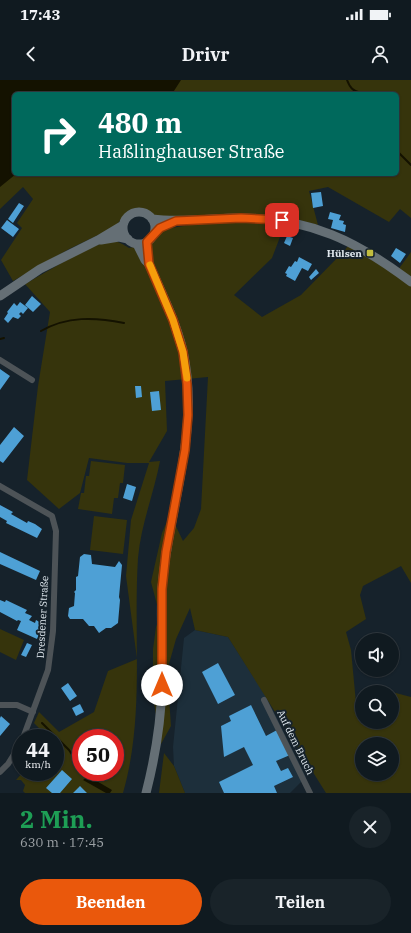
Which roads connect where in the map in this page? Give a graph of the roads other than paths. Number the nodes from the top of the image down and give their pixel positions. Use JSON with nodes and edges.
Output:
{"nodes":[{"id":1,"x":152,"y":219,"type":"junction"},
{"id":2,"x":176,"y":221,"type":"junction"},
{"id":3,"x":124,"y":225,"type":"junction"},
{"id":4,"x":154,"y":233,"type":"junction"},
{"id":5,"x":128,"y":239,"type":"junction"},
{"id":6,"x":98,"y":240,"type":"junction"},
{"id":7,"x":147,"y":242,"type":"junction"},
{"id":8,"x":137,"y":244,"type":"junction"},
{"id":9,"x":149,"y":264,"type":"junction"},
{"id":10,"x":411,"y":282,"type":"edge"},
{"id":11,"x":0,"y":296,"type":"edge"},
{"id":12,"x":0,"y":360,"type":"edge"},
{"id":13,"x":32,"y":380,"type":"dead end"},
{"id":14,"x":0,"y":486,"type":"edge"},
{"id":15,"x":264,"y":700,"type":"dead end"},
{"id":16,"x":0,"y":705,"type":"edge"},
{"id":17,"x":33,"y":712,"type":"junction"},
{"id":18,"x":26,"y":729,"type":"edge"},
{"id":19,"x":12,"y":758,"type":"edge"},
{"id":20,"x":0,"y":772,"type":"edge"},
{"id":21,"x":146,"y":793,"type":"edge"},
{"id":22,"x":310,"y":793,"type":"edge"}],
"edges":[{"from":1,"to":2,"type":"main road"},
{"from":1,"to":3,"type":"main road"},
{"from":1,"to":4,"type":"main road"},
{"from":2,"to":4,"type":"main road"},
{"from":2,"to":10,"type":"main road"},
{"from":3,"to":5,"type":"main road"},
{"from":3,"to":6,"type":"main road"},
{"from":4,"to":7,"type":"main road"},
{"from":5,"to":6,"type":"main road"},
{"from":5,"to":8,"type":"main road"},
{"from":6,"to":11,"type":"main road"},
{"from":7,"to":8,"type":"main road"},
{"from":7,"to":9,"type":"main road"},
{"from":8,"to":9,"type":"main road"},
{"from":9,"to":21,"type":"main road"},
{"from":12,"to":13,"type":"street"},
{"from":14,"to":17,"type":"street","name":"Dresdener Straße"},
{"from":15,"to":22,"type":"street","name":"Auf dem Bruch"},
{"from":16,"to":17,"type":"street"},
{"from":17,"to":18,"type":"street","name":"Dresdener Straße"},
{"from":19,"to":20,"type":"street"}]}
